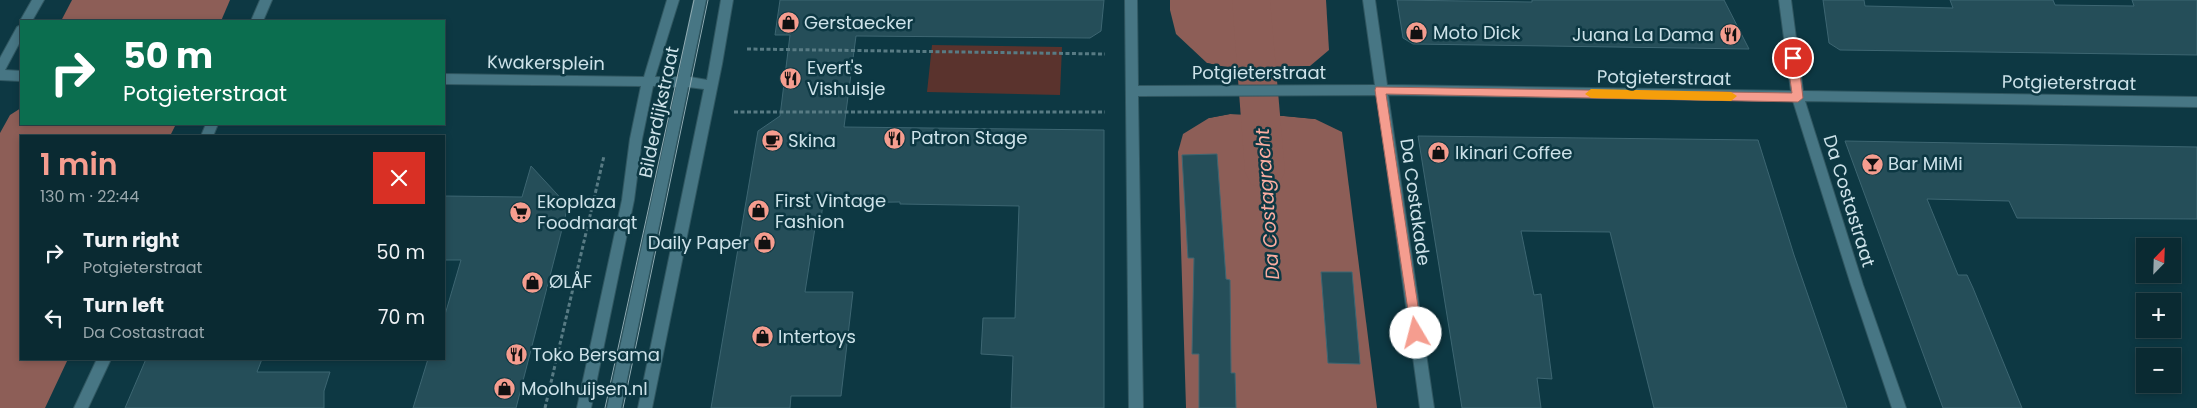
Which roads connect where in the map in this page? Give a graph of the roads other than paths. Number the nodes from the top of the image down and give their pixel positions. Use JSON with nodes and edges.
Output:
{"nodes":[{"id":1,"x":38,"y":0,"type":"edge"},
{"id":2,"x":266,"y":0,"type":"edge"},
{"id":3,"x":673,"y":0,"type":"edge"},
{"id":4,"x":700,"y":0,"type":"edge"},
{"id":5,"x":727,"y":0,"type":"edge"},
{"id":6,"x":1131,"y":0,"type":"edge"},
{"id":7,"x":1369,"y":0,"type":"edge"},
{"id":8,"x":1785,"y":0,"type":"edge"},
{"id":9,"x":27,"y":20,"type":"edge"},
{"id":10,"x":257,"y":20,"type":"edge"},
{"id":11,"x":20,"y":32,"type":"edge"},
{"id":12,"x":0,"y":69,"type":"edge"},
{"id":13,"x":0,"y":76,"type":"edge"},
{"id":14,"x":20,"y":76,"type":"edge"},
{"id":15,"x":445,"y":79,"type":"edge"},
{"id":16,"x":648,"y":82,"type":"junction"},
{"id":17,"x":683,"y":82,"type":"junction"},
{"id":18,"x":711,"y":85,"type":"junction"},
{"id":19,"x":1380,"y":90,"type":"junction"},
{"id":20,"x":1131,"y":91,"type":"junction"},
{"id":21,"x":1798,"y":98,"type":"junction"},
{"id":22,"x":2197,"y":102,"type":"edge"},
{"id":23,"x":104,"y":360,"type":"edge"},
{"id":24,"x":81,"y":408,"type":"edge"},
{"id":25,"x":584,"y":408,"type":"edge"},
{"id":26,"x":614,"y":408,"type":"edge"},
{"id":27,"x":645,"y":408,"type":"edge"},
{"id":28,"x":1136,"y":408,"type":"edge"},
{"id":29,"x":1428,"y":408,"type":"edge"},
{"id":30,"x":1899,"y":408,"type":"edge"}],
"edges":[{"from":1,"to":9,"type":"street"},
{"from":2,"to":10,"type":"street"},
{"from":3,"to":16,"type":"street","name":"Bilderdijkstraat"},
{"from":4,"to":17,"type":"street","name":"Bilderdijkstraat"},
{"from":5,"to":18,"type":"street"},
{"from":6,"to":20,"type":"street"},
{"from":7,"to":19,"type":"street","name":"Da Costakade"},
{"from":8,"to":21,"type":"street","name":"Da Costastraat"},
{"from":11,"to":12,"type":"street"},
{"from":13,"to":14,"type":"street"},
{"from":15,"to":16,"type":"street","name":"Kwakersplein"},
{"from":16,"to":17,"type":"street","name":"Kwakersplein"},
{"from":16,"to":25,"type":"street","name":"Bilderdijkstraat"},
{"from":17,"to":18,"type":"street","name":"Kwakersplein"},
{"from":17,"to":26,"type":"street","name":"Bilderdijkstraat"},
{"from":18,"to":27,"type":"street"},
{"from":19,"to":20,"type":"street","name":"Potgieterstraat"},
{"from":19,"to":21,"type":"street","name":"Potgieterstraat"},
{"from":19,"to":29,"type":"street","name":"Da Costakade"},
{"from":20,"to":28,"type":"street"},
{"from":21,"to":22,"type":"street","name":"Potgieterstraat"},
{"from":21,"to":30,"type":"street","name":"Da Costastraat"},
{"from":23,"to":24,"type":"street"}]}
